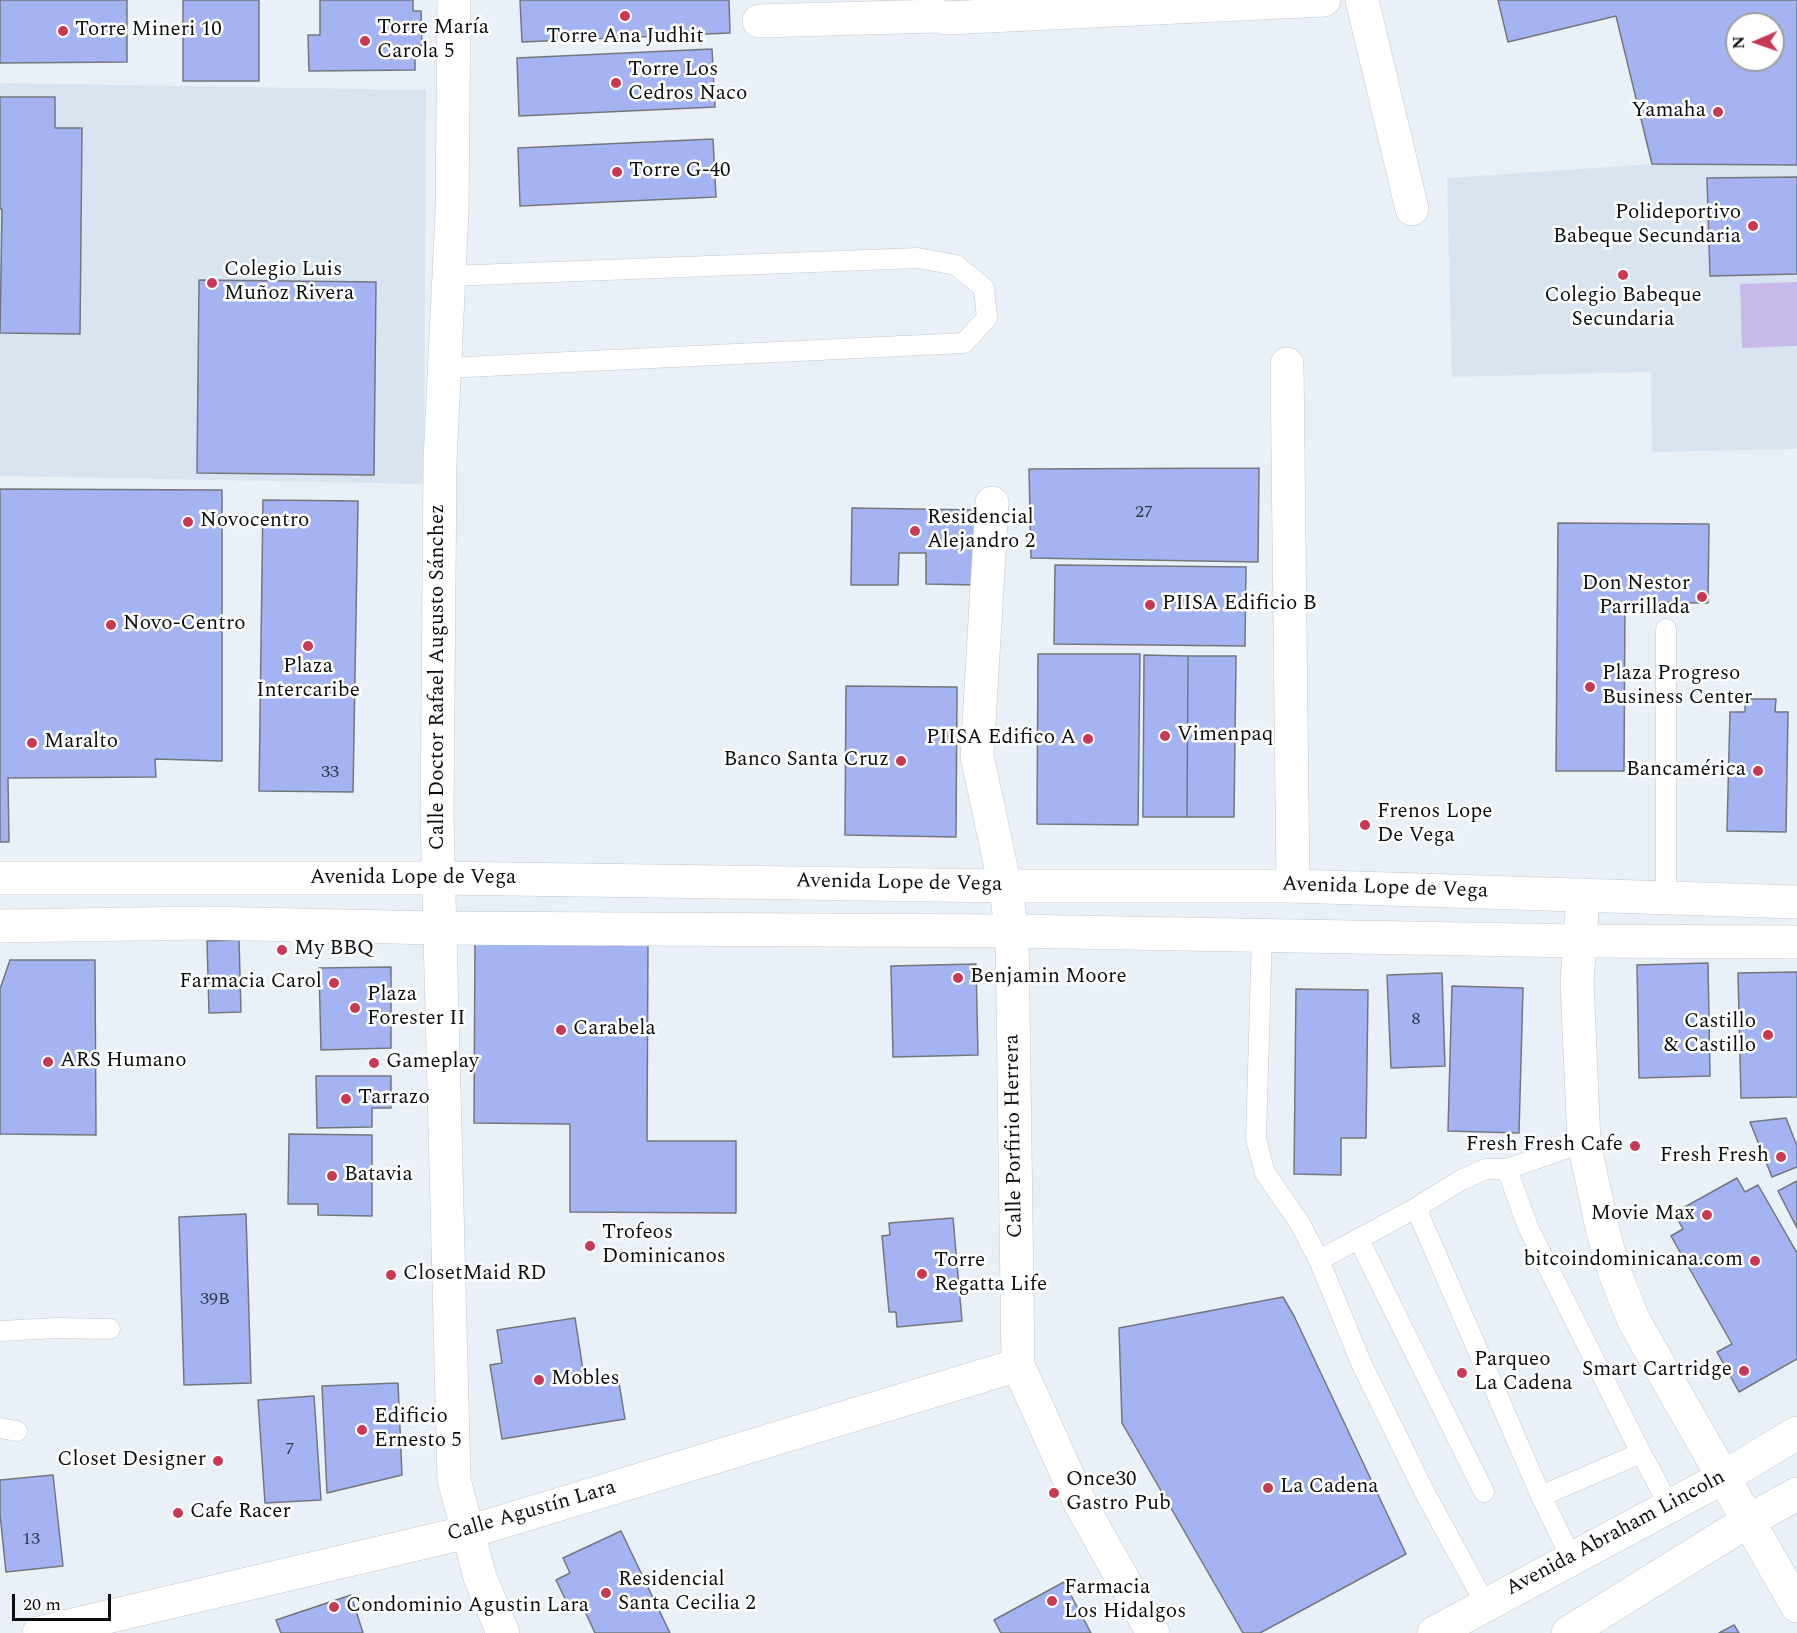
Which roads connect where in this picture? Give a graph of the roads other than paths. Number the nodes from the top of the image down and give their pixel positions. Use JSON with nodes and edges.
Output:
{"nodes":[{"id":1,"x":454,"y":0,"type":"edge"},
{"id":2,"x":1324,"y":0,"type":"edge"},
{"id":3,"x":1362,"y":0,"type":"edge"},
{"id":4,"x":935,"y":8,"type":"edge"},
{"id":5,"x":759,"y":21,"type":"dead end"},
{"id":6,"x":1412,"y":209,"type":"dead end"},
{"id":7,"x":449,"y":276,"type":"junction"},
{"id":8,"x":1287,"y":364,"type":"dead end"},
{"id":9,"x":445,"y":368,"type":"junction"},
{"id":10,"x":992,"y":503,"type":"dead end"},
{"id":11,"x":1666,"y":629,"type":"dead end"},
{"id":12,"x":0,"y":878,"type":"edge"},
{"id":13,"x":439,"y":878,"type":"junction"},
{"id":14,"x":1005,"y":886,"type":"junction"},
{"id":15,"x":1293,"y":886,"type":"junction"},
{"id":16,"x":1583,"y":896,"type":"junction"},
{"id":17,"x":1666,"y":898,"type":"junction"},
{"id":18,"x":1797,"y":902,"type":"edge"},
{"id":19,"x":0,"y":926,"type":"edge"},
{"id":20,"x":440,"y":928,"type":"junction"},
{"id":21,"x":1012,"y":931,"type":"junction"},
{"id":22,"x":1262,"y":935,"type":"junction"},
{"id":23,"x":1579,"y":941,"type":"junction"},
{"id":24,"x":1797,"y":942,"type":"edge"},
{"id":25,"x":1584,"y":1142,"type":"junction"},
{"id":26,"x":1507,"y":1169,"type":"junction"},
{"id":27,"x":1416,"y":1208,"type":"junction"},
{"id":28,"x":1359,"y":1239,"type":"junction"},
{"id":29,"x":1319,"y":1260,"type":"junction"},
{"id":30,"x":110,"y":1329,"type":"dead end"},
{"id":31,"x":0,"y":1331,"type":"edge"},
{"id":32,"x":1018,"y":1365,"type":"junction"},
{"id":33,"x":1797,"y":1433,"type":"edge"},
{"id":34,"x":1641,"y":1453,"type":"junction"},
{"id":35,"x":1724,"y":1477,"type":"junction"},
{"id":36,"x":1484,"y":1492,"type":"dead end"},
{"id":37,"x":1797,"y":1494,"type":"edge"},
{"id":38,"x":1540,"y":1496,"type":"junction"},
{"id":39,"x":1669,"y":1505,"type":"junction"},
{"id":40,"x":1748,"y":1521,"type":"junction"},
{"id":41,"x":468,"y":1532,"type":"junction"},
{"id":42,"x":1572,"y":1559,"type":"junction"},
{"id":43,"x":1486,"y":1605,"type":"junction"},
{"id":44,"x":1797,"y":1606,"type":"edge"},
{"id":45,"x":39,"y":1633,"type":"edge"},
{"id":46,"x":503,"y":1633,"type":"edge"},
{"id":47,"x":1153,"y":1633,"type":"edge"},
{"id":48,"x":1434,"y":1633,"type":"edge"},
{"id":49,"x":1568,"y":1633,"type":"edge"}],
"edges":[{"from":1,"to":7,"type":"street","name":"Calle Doctor Rafael Augusto Sánchez"},
{"from":2,"to":4,"type":"street"},
{"from":3,"to":6,"type":"street"},
{"from":4,"to":5,"type":"street"},
{"from":7,"to":9,"type":"street","name":"Calle Doctor Rafael Augusto Sánchez"},
{"from":7,"to":9,"type":"lane"},
{"from":8,"to":15,"type":"street"},
{"from":9,"to":13,"type":"street","name":"Calle Doctor Rafael Augusto Sánchez"},
{"from":10,"to":14,"type":"street","name":"Calle Porfirio Herrera"},
{"from":11,"to":17,"type":"lane"},
{"from":12,"to":13,"type":"street","name":"Avenida Lope de Vega"},
{"from":13,"to":14,"type":"street","name":"Avenida Lope de Vega"},
{"from":13,"to":20,"type":"street","name":"Calle Doctor Rafael Augusto Sánchez"},
{"from":14,"to":15,"type":"street","name":"Avenida Lope de Vega"},
{"from":14,"to":21,"type":"street","name":"Calle Porfirio Herrera"},
{"from":15,"to":16,"type":"street","name":"Avenida Lope de Vega"},
{"from":16,"to":17,"type":"street","name":"Avenida Lope de Vega"},
{"from":16,"to":23,"type":"street"},
{"from":17,"to":18,"type":"street","name":"Avenida Lope de Vega"},
{"from":19,"to":20,"type":"street"},
{"from":20,"to":21,"type":"street"},
{"from":20,"to":41,"type":"street","name":"Calle Doctor Rafael Augusto Sánchez"},
{"from":21,"to":22,"type":"street"},
{"from":21,"to":32,"type":"street","name":"Calle Porfirio Herrera"},
{"from":22,"to":23,"type":"street"},
{"from":22,"to":29,"type":"lane"},
{"from":23,"to":24,"type":"street"},
{"from":23,"to":25,"type":"street"},
{"from":25,"to":26,"type":"lane"},
{"from":25,"to":35,"type":"street"},
{"from":26,"to":27,"type":"lane"},
{"from":26,"to":34,"type":"lane"},
{"from":27,"to":28,"type":"lane"},
{"from":27,"to":38,"type":"lane"},
{"from":28,"to":29,"type":"lane"},
{"from":28,"to":36,"type":"lane"},
{"from":29,"to":43,"type":"lane"},
{"from":30,"to":31,"type":"lane"},
{"from":32,"to":41,"type":"street","name":"Calle Agustín Lara"},
{"from":32,"to":47,"type":"street","name":"Calle Porfirio Herrera"},
{"from":33,"to":35,"type":"street","name":"Avenida Abraham Lincoln"},
{"from":34,"to":38,"type":"lane"},
{"from":34,"to":39,"type":"lane"},
{"from":35,"to":39,"type":"street","name":"Avenida Abraham Lincoln"},
{"from":35,"to":40,"type":"street"},
{"from":37,"to":40,"type":"street"},
{"from":38,"to":42,"type":"lane"},
{"from":39,"to":42,"type":"street","name":"Avenida Abraham Lincoln"},
{"from":40,"to":44,"type":"street"},
{"from":40,"to":49,"type":"street"},
{"from":41,"to":45,"type":"street","name":"Calle Agustín Lara"},
{"from":41,"to":46,"type":"street","name":"Calle Doctor Rafael Augusto Sánchez"},
{"from":42,"to":43,"type":"street","name":"Avenida Abraham Lincoln"},
{"from":43,"to":48,"type":"street","name":"Avenida Abraham Lincoln"}]}
